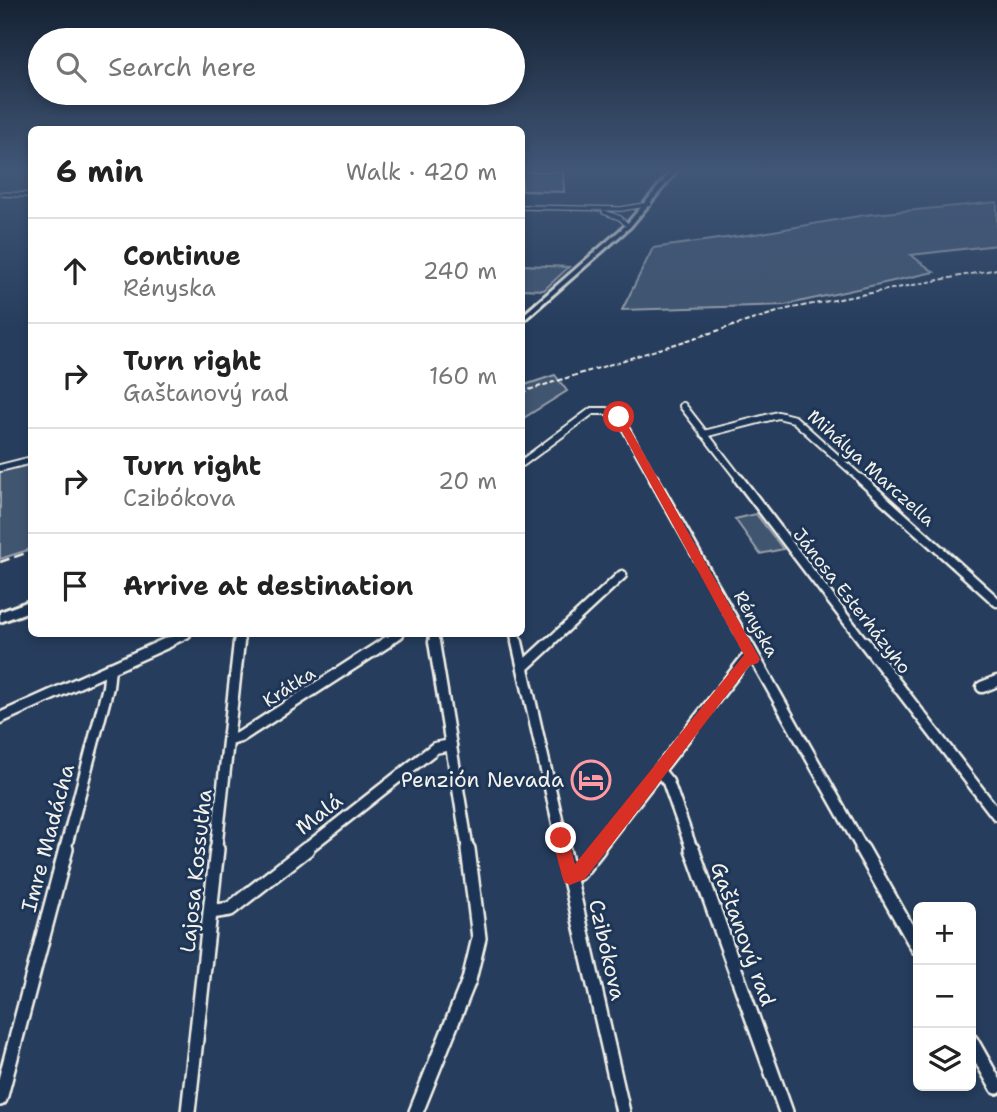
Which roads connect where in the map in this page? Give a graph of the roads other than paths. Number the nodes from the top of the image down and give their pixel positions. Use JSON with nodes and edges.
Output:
{"nodes":[{"id":1,"x":626,"y":224,"type":"edge"},
{"id":2,"x":628,"y":226,"type":"joint"},
{"id":3,"x":525,"y":316,"type":"edge"},
{"id":4,"x":683,"y":406,"type":"dead end"},
{"id":5,"x":704,"y":434,"type":"junction"},
{"id":6,"x":28,"y":461,"type":"edge"},
{"id":7,"x":525,"y":461,"type":"edge"},
{"id":8,"x":0,"y":468,"type":"edge"},
{"id":9,"x":622,"y":575,"type":"dead end"},
{"id":10,"x":997,"y":601,"type":"edge"},
{"id":11,"x":28,"y":606,"type":"edge"},
{"id":12,"x":0,"y":617,"type":"edge"},
{"id":13,"x":179,"y":637,"type":"edge"},
{"id":14,"x":240,"y":637,"type":"edge"},
{"id":15,"x":394,"y":637,"type":"edge"},
{"id":16,"x":433,"y":637,"type":"edge"},
{"id":17,"x":516,"y":637,"type":"edge"},
{"id":18,"x":754,"y":659,"type":"junction"},
{"id":19,"x":523,"y":667,"type":"junction"},
{"id":20,"x":110,"y":668,"type":"junction"},
{"id":21,"x":997,"y":681,"type":"edge"},
{"id":22,"x":982,"y":687,"type":"dead end"},
{"id":23,"x":0,"y":719,"type":"edge"},
{"id":24,"x":230,"y":740,"type":"junction"},
{"id":25,"x":451,"y":745,"type":"junction"},
{"id":26,"x":659,"y":771,"type":"junction"},
{"id":27,"x":997,"y":815,"type":"edge"},
{"id":28,"x":570,"y":876,"type":"junction"},
{"id":29,"x":211,"y":912,"type":"junction"},
{"id":30,"x":913,"y":939,"type":"edge"},
{"id":31,"x":976,"y":1050,"type":"edge"},
{"id":32,"x":997,"y":1087,"type":"edge"},
{"id":33,"x":0,"y":1099,"type":"edge"},
{"id":34,"x":414,"y":1111,"type":"edge"},
{"id":35,"x":188,"y":1112,"type":"edge"},
{"id":36,"x":623,"y":1112,"type":"edge"},
{"id":37,"x":786,"y":1112,"type":"edge"}],
"edges":[{"from":1,"to":2,"type":"street"},
{"from":2,"to":3,"type":"street"},
{"from":4,"to":5,"type":"street","name":"Jánosa Esterházyho"},
{"from":5,"to":10,"type":"street","name":"Mihálya Marczella"},
{"from":5,"to":27,"type":"street","name":"Jánosa Esterházyho"},
{"from":6,"to":8,"type":"street"},
{"from":7,"to":18,"type":"street","name":"Rényska"},
{"from":9,"to":19,"type":"street"},
{"from":11,"to":12,"type":"street"},
{"from":13,"to":20,"type":"street"},
{"from":14,"to":24,"type":"street","name":"Lajosa Kossutha"},
{"from":15,"to":24,"type":"street","name":"Krátka"},
{"from":16,"to":25,"type":"street"},
{"from":17,"to":19,"type":"street","name":"Czibókova"},
{"from":18,"to":26,"type":"street"},
{"from":18,"to":30,"type":"street","name":"Rényska"},
{"from":19,"to":28,"type":"street","name":"Czibókova"},
{"from":20,"to":23,"type":"street"},
{"from":20,"to":33,"type":"street","name":"Imre Madácha"},
{"from":21,"to":22,"type":"street"},
{"from":24,"to":29,"type":"street","name":"Lajosa Kossutha"},
{"from":25,"to":29,"type":"street","name":"Malá"},
{"from":25,"to":34,"type":"street"},
{"from":26,"to":28,"type":"street"},
{"from":26,"to":37,"type":"street","name":"Gaštanový rad"},
{"from":28,"to":36,"type":"street","name":"Czibókova"},
{"from":29,"to":35,"type":"street","name":"Lajosa Kossutha"},
{"from":31,"to":32,"type":"street"}]}
